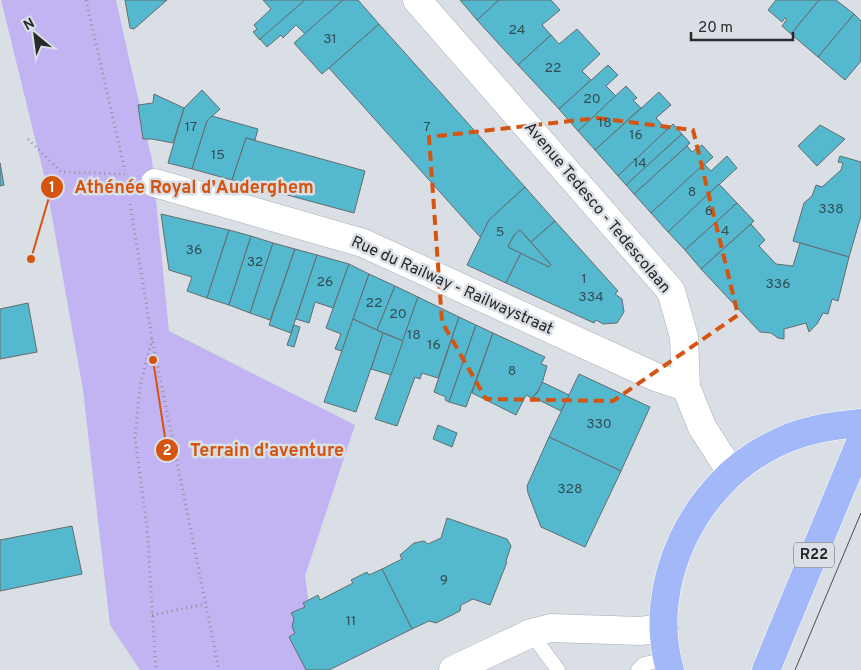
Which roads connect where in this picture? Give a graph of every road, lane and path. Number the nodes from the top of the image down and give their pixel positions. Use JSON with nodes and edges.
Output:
{"nodes":[{"id":1,"x":86,"y":0,"type":"edge"},
{"id":2,"x":417,"y":0,"type":"edge"},
{"id":3,"x":28,"y":139,"type":"dead end"},
{"id":4,"x":126,"y":174,"type":"junction"},
{"id":5,"x":155,"y":183,"type":"dead end"},
{"id":6,"x":127,"y":184,"type":"dead end"},
{"id":7,"x":129,"y":194,"type":"dead end"},
{"id":8,"x":152,"y":338,"type":"junction"},
{"id":9,"x":686,"y":387,"type":"junction"},
{"id":10,"x":861,"y":424,"type":"edge"},
{"id":11,"x":861,"y":440,"type":"edge"},
{"id":12,"x":731,"y":472,"type":"junction"},
{"id":13,"x":206,"y":604,"type":"junction"},
{"id":14,"x":152,"y":614,"type":"junction"},
{"id":15,"x":664,"y":628,"type":"junction"},
{"id":16,"x":531,"y":633,"type":"junction"},
{"id":17,"x":669,"y":664,"type":"edge"},
{"id":18,"x":156,"y":670,"type":"edge"},
{"id":19,"x":219,"y":670,"type":"edge"},
{"id":20,"x":453,"y":670,"type":"edge"},
{"id":21,"x":558,"y":670,"type":"edge"},
{"id":22,"x":638,"y":670,"type":"edge"},
{"id":23,"x":766,"y":670,"type":"edge"}],
"edges":[{"from":1,"to":4,"type":"path"},
{"from":2,"to":9,"type":"street","name":"Avenue Tedesco - Tedescolaan"},
{"from":3,"to":4,"type":"path"},
{"from":4,"to":6,"type":"path"},
{"from":5,"to":9,"type":"street","name":"Rue du Railway - Railwaystraat"},
{"from":7,"to":8,"type":"path"},
{"from":8,"to":13,"type":"path"},
{"from":8,"to":14,"type":"path"},
{"from":9,"to":12,"type":"street","name":"Avenue Tedesco - Tedescolaan"},
{"from":10,"to":12,"type":"main road"},
{"from":11,"to":23,"type":"main road","number":"R22"},
{"from":12,"to":15,"type":"main road"},
{"from":13,"to":14,"type":"path"},
{"from":13,"to":19,"type":"path"},
{"from":14,"to":18,"type":"path"},
{"from":15,"to":16,"type":"street"},
{"from":15,"to":17,"type":"main road"},
{"from":16,"to":20,"type":"street"},
{"from":16,"to":21,"type":"lane"},
{"from":17,"to":22,"type":"lane"}]}
